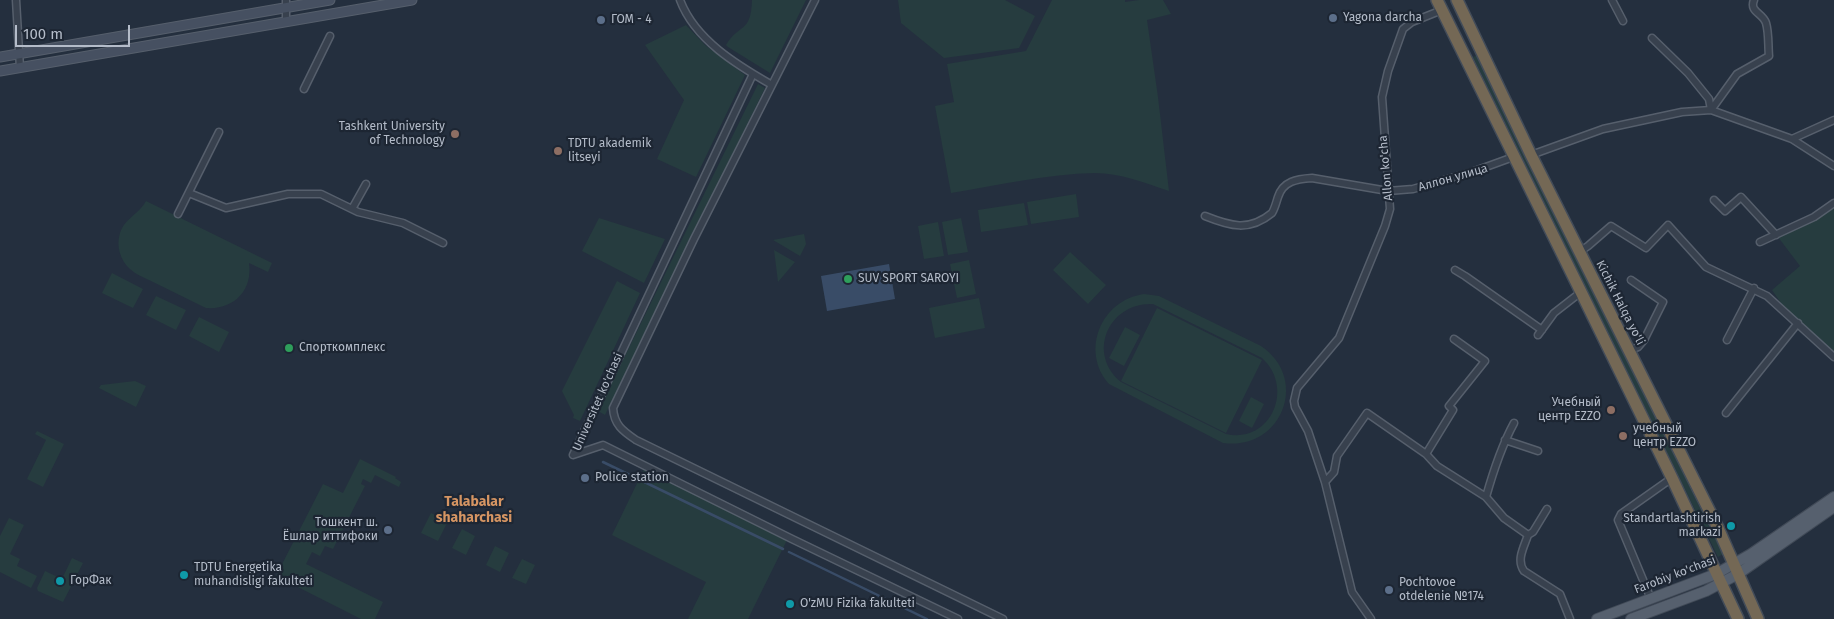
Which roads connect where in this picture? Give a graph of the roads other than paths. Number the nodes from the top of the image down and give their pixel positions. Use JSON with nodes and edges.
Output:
{"nodes":[{"id":1,"x":16,"y":0,"type":"edge"},
{"id":2,"x":330,"y":0,"type":"edge"},
{"id":3,"x":412,"y":0,"type":"edge"},
{"id":4,"x":680,"y":0,"type":"edge"},
{"id":5,"x":815,"y":0,"type":"edge"},
{"id":6,"x":1457,"y":0,"type":"edge"},
{"id":7,"x":1612,"y":0,"type":"edge"},
{"id":8,"x":1754,"y":0,"type":"edge"},
{"id":9,"x":286,"y":4,"type":"edge"},
{"id":10,"x":1439,"y":5,"type":"edge"},
{"id":11,"x":286,"y":21,"type":"junction"},
{"id":12,"x":1622,"y":21,"type":"dead end"},
{"id":13,"x":330,"y":36,"type":"dead end"},
{"id":14,"x":1652,"y":38,"type":"dead end"},
{"id":15,"x":1479,"y":46,"type":"junction"},
{"id":16,"x":19,"y":54,"type":"junction"},
{"id":17,"x":1464,"y":54,"type":"junction"},
{"id":18,"x":0,"y":57,"type":"edge"},
{"id":19,"x":20,"y":68,"type":"junction"},
{"id":20,"x":0,"y":71,"type":"edge"},
{"id":21,"x":753,"y":74,"type":"junction"},
{"id":22,"x":772,"y":85,"type":"junction"},
{"id":23,"x":304,"y":90,"type":"dead end"},
{"id":24,"x":1711,"y":110,"type":"junction"},
{"id":25,"x":1834,"y":120,"type":"edge"},
{"id":26,"x":219,"y":132,"type":"dead end"},
{"id":27,"x":1792,"y":139,"type":"junction"},
{"id":28,"x":1531,"y":155,"type":"junction"},
{"id":29,"x":1516,"y":156,"type":"junction"},
{"id":30,"x":1834,"y":166,"type":"edge"},
{"id":31,"x":366,"y":184,"type":"dead end"},
{"id":32,"x":1388,"y":191,"type":"junction"},
{"id":33,"x":189,"y":192,"type":"junction"},
{"id":34,"x":1714,"y":200,"type":"dead end"},
{"id":35,"x":1834,"y":203,"type":"edge"},
{"id":36,"x":352,"y":209,"type":"junction"},
{"id":37,"x":178,"y":214,"type":"dead end"},
{"id":38,"x":1205,"y":216,"type":"dead end"},
{"id":39,"x":1776,"y":235,"type":"junction"},
{"id":40,"x":1760,"y":242,"type":"dead end"},
{"id":41,"x":443,"y":243,"type":"dead end"},
{"id":42,"x":1579,"y":252,"type":"junction"},
{"id":43,"x":1455,"y":270,"type":"dead end"},
{"id":44,"x":1631,"y":280,"type":"dead end"},
{"id":45,"x":1754,"y":288,"type":"junction"},
{"id":46,"x":1582,"y":292,"type":"junction"},
{"id":47,"x":1798,"y":323,"type":"junction"},
{"id":48,"x":1454,"y":339,"type":"dead end"},
{"id":49,"x":1726,"y":340,"type":"dead end"},
{"id":50,"x":1628,"y":351,"type":"junction"},
{"id":51,"x":1834,"y":357,"type":"edge"},
{"id":52,"x":1726,"y":412,"type":"dead end"},
{"id":53,"x":1514,"y":423,"type":"dead end"},
{"id":54,"x":1505,"y":440,"type":"junction"},
{"id":55,"x":1538,"y":451,"type":"dead end"},
{"id":56,"x":1426,"y":454,"type":"junction"},
{"id":57,"x":1672,"y":478,"type":"junction"},
{"id":58,"x":1325,"y":482,"type":"junction"},
{"id":59,"x":1486,"y":497,"type":"junction"},
{"id":60,"x":1834,"y":497,"type":"edge"},
{"id":61,"x":1834,"y":508,"type":"edge"},
{"id":62,"x":1547,"y":509,"type":"dead end"},
{"id":63,"x":1528,"y":535,"type":"junction"},
{"id":64,"x":1736,"y":570,"type":"junction"},
{"id":65,"x":1719,"y":579,"type":"junction"},
{"id":66,"x":1651,"y":598,"type":"junction"},
{"id":67,"x":958,"y":619,"type":"edge"},
{"id":68,"x":1003,"y":619,"type":"edge"},
{"id":69,"x":1371,"y":619,"type":"edge"},
{"id":70,"x":1570,"y":619,"type":"edge"},
{"id":71,"x":1597,"y":619,"type":"edge"},
{"id":72,"x":1632,"y":619,"type":"edge"},
{"id":73,"x":1738,"y":619,"type":"edge"},
{"id":74,"x":1758,"y":619,"type":"edge"}],
"edges":[{"from":1,"to":16,"type":"street"},
{"from":2,"to":9,"type":"main road"},
{"from":3,"to":11,"type":"main road"},
{"from":4,"to":21,"type":"street"},
{"from":5,"to":22,"type":"street","name":"Universitet ko'chasi"},
{"from":6,"to":15,"type":"highway","name":"Kichik Halqa yo'li"},
{"from":7,"to":12,"type":"street"},
{"from":8,"to":24,"type":"street"},
{"from":9,"to":11,"type":"street"},
{"from":9,"to":16,"type":"main road"},
{"from":10,"to":17,"type":"highway"},
{"from":10,"to":32,"type":"street","name":"Allon ko'cha"},
{"from":11,"to":19,"type":"main road"},
{"from":13,"to":23,"type":"street"},
{"from":14,"to":24,"type":"street"},
{"from":15,"to":17,"type":"highway"},
{"from":15,"to":28,"type":"highway","name":"Kichik Halqa yo'li"},
{"from":16,"to":18,"type":"main road"},
{"from":16,"to":19,"type":"street"},
{"from":17,"to":29,"type":"highway"},
{"from":19,"to":20,"type":"main road"},
{"from":21,"to":22,"type":"street"},
{"from":21,"to":67,"type":"street","name":"Universitet ko'chasi"},
{"from":22,"to":68,"type":"street","name":"Universitet ko'chasi"},
{"from":24,"to":27,"type":"street"},
{"from":24,"to":28,"type":"street"},
{"from":25,"to":27,"type":"street"},
{"from":26,"to":33,"type":"street"},
{"from":27,"to":30,"type":"street"},
{"from":28,"to":42,"type":"highway","name":"Kichik Halqa yo'li"},
{"from":29,"to":32,"type":"street","name":"Аллон улица"},
{"from":29,"to":46,"type":"highway"},
{"from":31,"to":36,"type":"street"},
{"from":32,"to":38,"type":"street","name":"Аллон улица"},
{"from":32,"to":58,"type":"street","name":"Allon ko'cha"},
{"from":33,"to":36,"type":"street"},
{"from":33,"to":37,"type":"street"},
{"from":34,"to":39,"type":"street"},
{"from":35,"to":39,"type":"street"},
{"from":36,"to":41,"type":"street"},
{"from":39,"to":40,"type":"street"},
{"from":42,"to":45,"type":"street"},
{"from":42,"to":50,"type":"highway","name":"Kichik Halqa yo'li"},
{"from":43,"to":46,"type":"street"},
{"from":44,"to":50,"type":"street"},
{"from":45,"to":47,"type":"street"},
{"from":45,"to":49,"type":"street"},
{"from":46,"to":57,"type":"highway"},
{"from":47,"to":51,"type":"street"},
{"from":47,"to":52,"type":"street"},
{"from":48,"to":56,"type":"street"},
{"from":50,"to":64,"type":"highway","name":"Kichik Halqa yo'li"},
{"from":53,"to":54,"type":"street"},
{"from":54,"to":55,"type":"street"},
{"from":54,"to":59,"type":"street"},
{"from":56,"to":58,"type":"street"},
{"from":56,"to":59,"type":"street"},
{"from":57,"to":65,"type":"highway"},
{"from":57,"to":66,"type":"street"},
{"from":58,"to":69,"type":"street"},
{"from":59,"to":63,"type":"street"},
{"from":60,"to":64,"type":"main road","name":"Farobiy ko'chasi"},
{"from":61,"to":64,"type":"main road","name":"Farobiy ko'chasi"},
{"from":62,"to":63,"type":"street"},
{"from":63,"to":70,"type":"street"},
{"from":64,"to":65,"type":"main road","name":"Farobiy ko'chasi"},
{"from":64,"to":74,"type":"highway","name":"Kichik Halqa yo'li"},
{"from":65,"to":66,"type":"main road","name":"Farobiy ko'chasi"},
{"from":65,"to":72,"type":"main road","name":"Farobiy ko'chasi"},
{"from":65,"to":73,"type":"highway"},
{"from":66,"to":71,"type":"main road","name":"Farobiy ko'chasi"}]}
